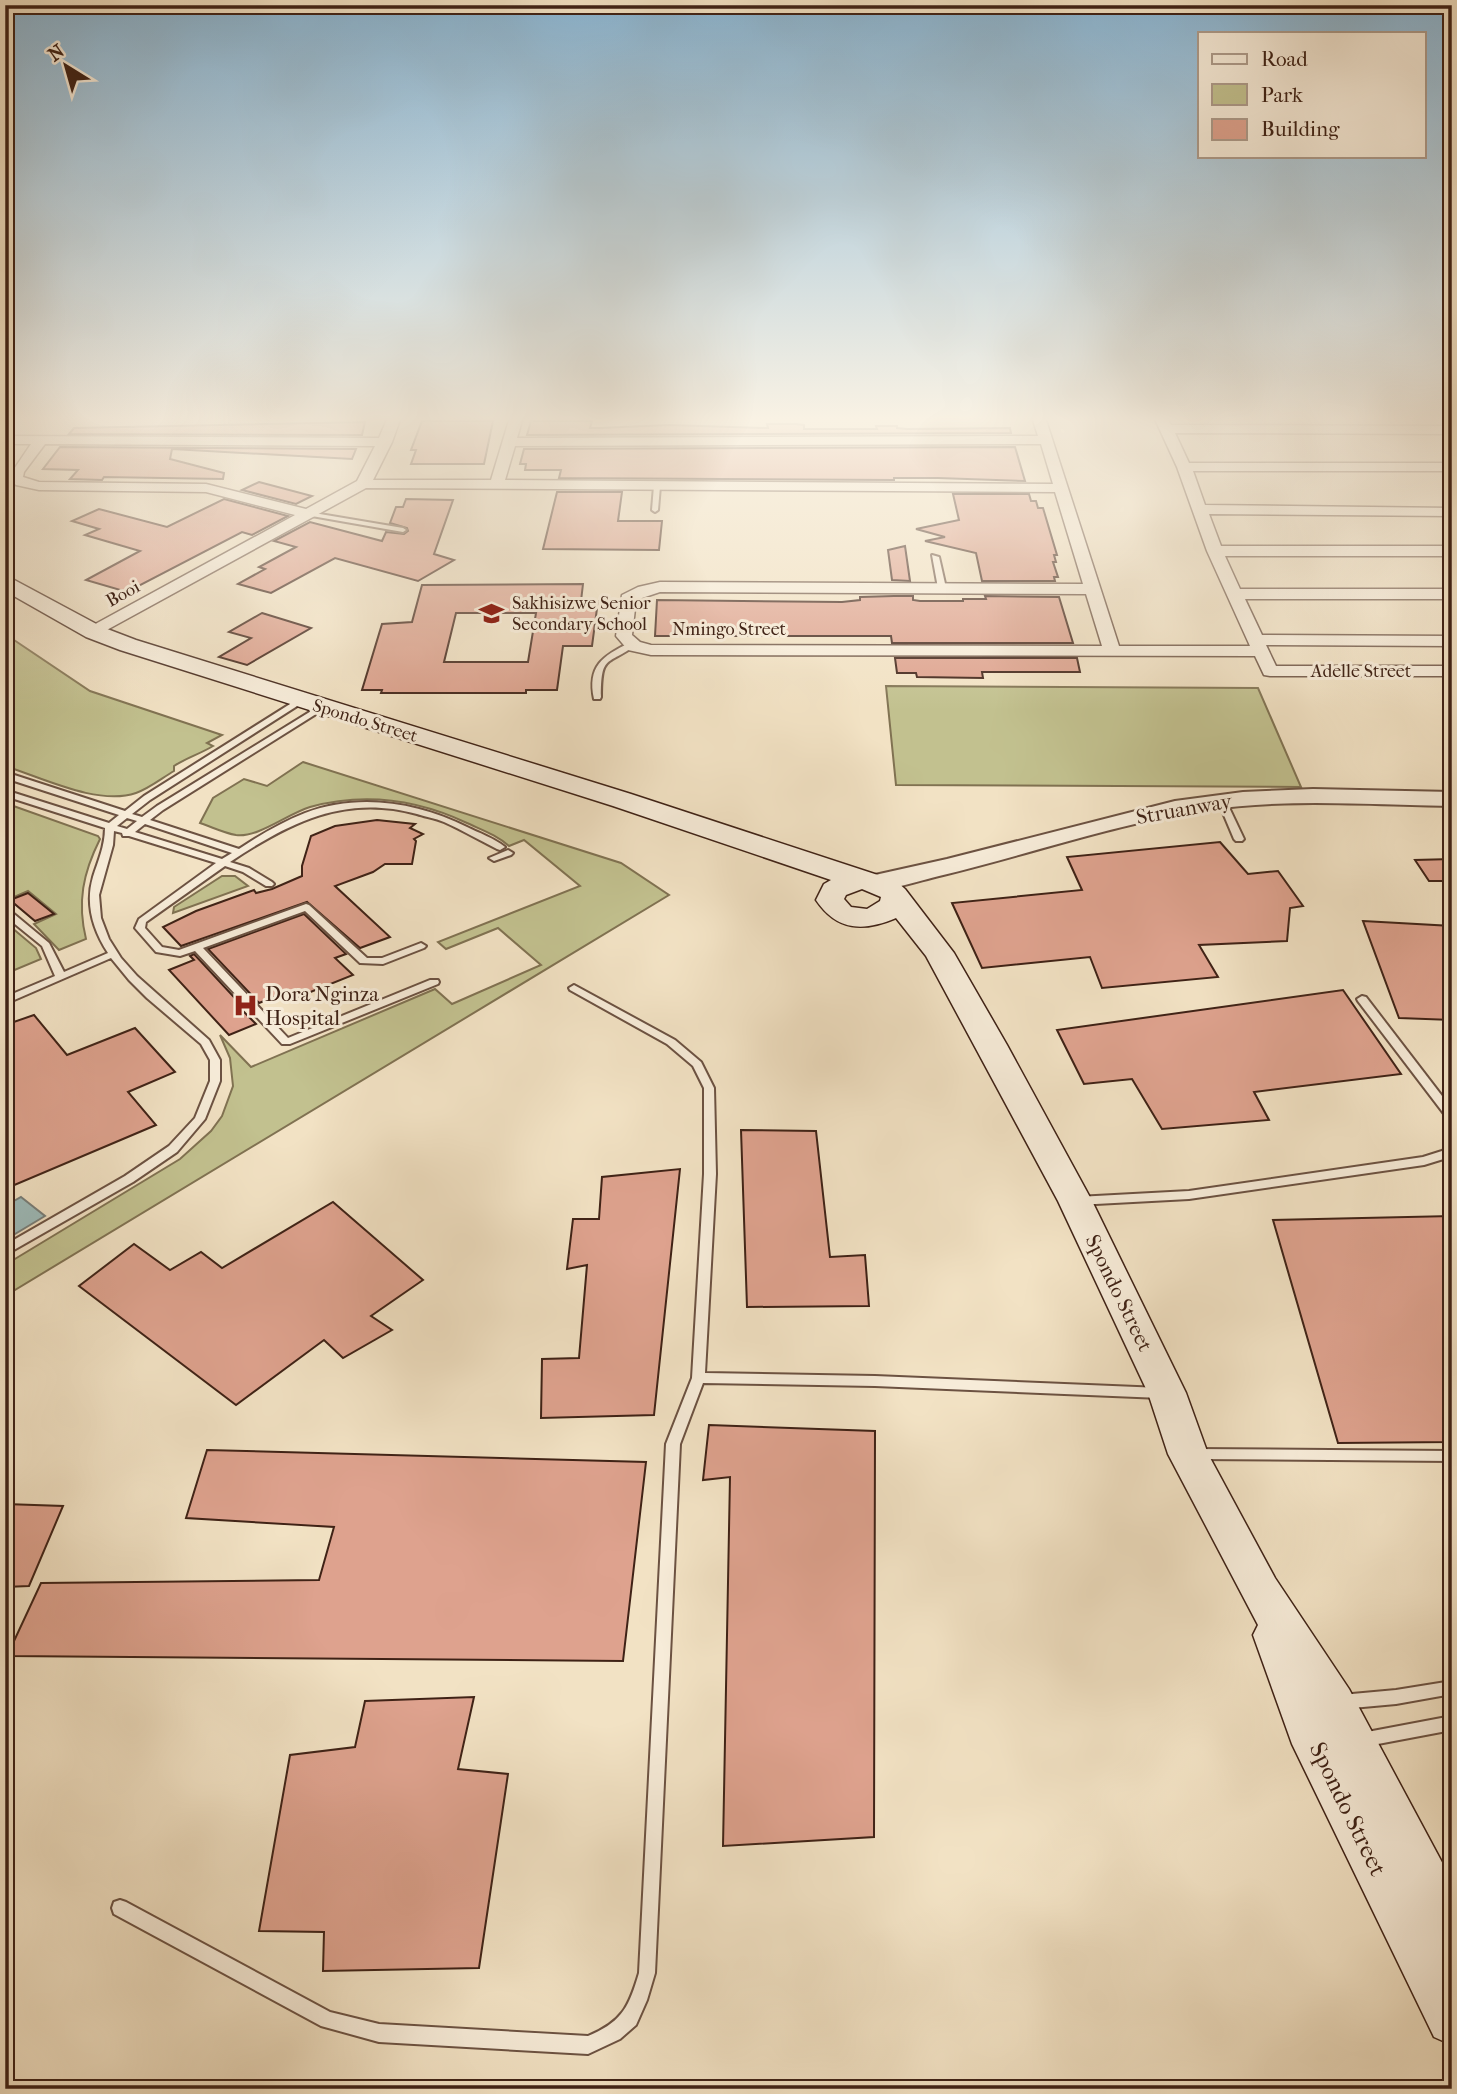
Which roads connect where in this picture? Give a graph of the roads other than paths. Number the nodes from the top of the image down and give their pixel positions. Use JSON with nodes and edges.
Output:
{"nodes":[{"id":1,"x":307,"y":515,"type":"edge"},
{"id":2,"x":312,"y":515,"type":"edge"},
{"id":3,"x":1071,"y":515,"type":"edge"},
{"id":4,"x":1202,"y":515,"type":"edge"},
{"id":5,"x":403,"y":530,"type":"dead end"},
{"id":6,"x":1214,"y":551,"type":"junction"},
{"id":7,"x":1452,"y":551,"type":"edge"},
{"id":8,"x":935,"y":557,"type":"dead end"},
{"id":9,"x":5,"y":582,"type":"edge"},
{"id":10,"x":942,"y":589,"type":"junction"},
{"id":11,"x":1093,"y":589,"type":"junction"},
{"id":12,"x":1235,"y":594,"type":"junction"},
{"id":13,"x":1452,"y":594,"type":"edge"},
{"id":14,"x":94,"y":632,"type":"junction"},
{"id":15,"x":1452,"y":641,"type":"edge"},
{"id":16,"x":632,"y":645,"type":"junction"},
{"id":17,"x":1258,"y":646,"type":"junction"},
{"id":18,"x":1112,"y":651,"type":"junction"},
{"id":19,"x":1452,"y":671,"type":"edge"},
{"id":20,"x":597,"y":697,"type":"dead end"},
{"id":21,"x":311,"y":704,"type":"junction"},
{"id":22,"x":5,"y":775,"type":"edge"},
{"id":23,"x":5,"y":793,"type":"edge"},
{"id":24,"x":1452,"y":799,"type":"edge"},
{"id":25,"x":1222,"y":800,"type":"junction"},
{"id":26,"x":126,"y":815,"type":"junction"},
{"id":27,"x":145,"y":821,"type":"junction"},
{"id":28,"x":110,"y":828,"type":"junction"},
{"id":29,"x":129,"y":833,"type":"junction"},
{"id":30,"x":735,"y":838,"type":"junction"},
{"id":31,"x":1239,"y":839,"type":"dead end"},
{"id":32,"x":111,"y":841,"type":"junction"},
{"id":33,"x":240,"y":852,"type":"junction"},
{"id":34,"x":494,"y":858,"type":"dead end"},
{"id":35,"x":222,"y":864,"type":"junction"},
{"id":36,"x":269,"y":884,"type":"dead end"},
{"id":37,"x":882,"y":889,"type":"junction"},
{"id":38,"x":831,"y":895,"type":"junction"},
{"id":39,"x":5,"y":911,"type":"edge"},
{"id":40,"x":870,"y":917,"type":"junction"},
{"id":41,"x":421,"y":946,"type":"dead end"},
{"id":42,"x":198,"y":948,"type":"junction"},
{"id":43,"x":111,"y":955,"type":"junction"},
{"id":44,"x":61,"y":977,"type":"junction"},
{"id":45,"x":434,"y":982,"type":"dead end"},
{"id":46,"x":574,"y":988,"type":"dead end"},
{"id":47,"x":1362,"y":999,"type":"dead end"},
{"id":48,"x":965,"y":1000,"type":"junction"},
{"id":49,"x":5,"y":1001,"type":"edge"},
{"id":50,"x":1452,"y":1117,"type":"edge"},
{"id":51,"x":1452,"y":1149,"type":"edge"},
{"id":52,"x":1075,"y":1201,"type":"junction"},
{"id":53,"x":5,"y":1251,"type":"edge"},
{"id":54,"x":698,"y":1378,"type":"junction"},
{"id":55,"x":1167,"y":1393,"type":"junction"},
{"id":56,"x":1188,"y":1454,"type":"junction"},
{"id":57,"x":1452,"y":1456,"type":"edge"},
{"id":58,"x":1452,"y":1687,"type":"edge"},
{"id":59,"x":1452,"y":1723,"type":"edge"},
{"id":60,"x":1328,"y":1730,"type":"junction"},
{"id":61,"x":120,"y":1908,"type":"dead end"},
{"id":62,"x":1452,"y":1931,"type":"edge"},
{"id":63,"x":1452,"y":2019,"type":"edge"}],
"edges":[{"from":1,"to":14,"type":"street","name":"Booi"},
{"from":2,"to":5,"type":"lane"},
{"from":3,"to":11,"type":"street"},
{"from":4,"to":6,"type":"street"},
{"from":6,"to":7,"type":"street"},
{"from":6,"to":12,"type":"street"},
{"from":8,"to":10,"type":"lane"},
{"from":9,"to":14,"type":"main road","name":"Spondo Street"},
{"from":10,"to":11,"type":"street","name":"Nmingo Street"},
{"from":10,"to":16,"type":"street","name":"Nmingo Street"},
{"from":11,"to":18,"type":"street"},
{"from":12,"to":13,"type":"street"},
{"from":12,"to":17,"type":"street"},
{"from":14,"to":21,"type":"main road","name":"Spondo Street"},
{"from":15,"to":17,"type":"street"},
{"from":16,"to":18,"type":"street","name":"Nmingo Street"},
{"from":16,"to":20,"type":"lane"},
{"from":17,"to":18,"type":"street","name":"Nmingo Street"},
{"from":17,"to":19,"type":"street","name":"Adelle Street"},
{"from":21,"to":26,"type":"lane"},
{"from":21,"to":27,"type":"lane"},
{"from":21,"to":30,"type":"main road","name":"Spondo Street"},
{"from":22,"to":26,"type":"lane"},
{"from":23,"to":28,"type":"lane"},
{"from":24,"to":25,"type":"street","name":"Struanway"},
{"from":25,"to":31,"type":"lane"},
{"from":25,"to":37,"type":"street","name":"Struanway"},
{"from":26,"to":27,"type":"lane"},
{"from":26,"to":28,"type":"lane"},
{"from":27,"to":29,"type":"lane"},
{"from":27,"to":33,"type":"lane"},
{"from":28,"to":29,"type":"lane"},
{"from":28,"to":32,"type":"lane"},
{"from":29,"to":32,"type":"lane"},
{"from":29,"to":35,"type":"lane"},
{"from":30,"to":37,"type":"main road","name":"Spondo Street"},
{"from":30,"to":38,"type":"main road","name":"Spondo Street"},
{"from":32,"to":43,"type":"lane"},
{"from":33,"to":34,"type":"lane"},
{"from":33,"to":35,"type":"lane"},
{"from":35,"to":36,"type":"lane"},
{"from":35,"to":42,"type":"lane"},
{"from":37,"to":38,"type":"main road"},
{"from":37,"to":40,"type":"main road"},
{"from":37,"to":48,"type":"main road","name":"Spondo Street"},
{"from":38,"to":40,"type":"main road","name":"Spondo Street"},
{"from":39,"to":44,"type":"lane"},
{"from":40,"to":48,"type":"main road","name":"Spondo Street"},
{"from":41,"to":42,"type":"lane"},
{"from":42,"to":45,"type":"lane"},
{"from":43,"to":44,"type":"lane"},
{"from":43,"to":53,"type":"lane"},
{"from":44,"to":49,"type":"lane"},
{"from":46,"to":54,"type":"lane"},
{"from":47,"to":50,"type":"lane"},
{"from":48,"to":52,"type":"main road","name":"Spondo Street"},
{"from":51,"to":52,"type":"lane"},
{"from":52,"to":55,"type":"main road","name":"Spondo Street"},
{"from":54,"to":55,"type":"lane"},
{"from":54,"to":61,"type":"lane"},
{"from":55,"to":56,"type":"main road","name":"Spondo Street"},
{"from":56,"to":57,"type":"lane"},
{"from":56,"to":60,"type":"main road","name":"Spondo Street"},
{"from":58,"to":60,"type":"lane"},
{"from":59,"to":60,"type":"lane"},
{"from":60,"to":62,"type":"main road","name":"Spondo Street"},
{"from":60,"to":63,"type":"main road","name":"Spondo Street"}]}
